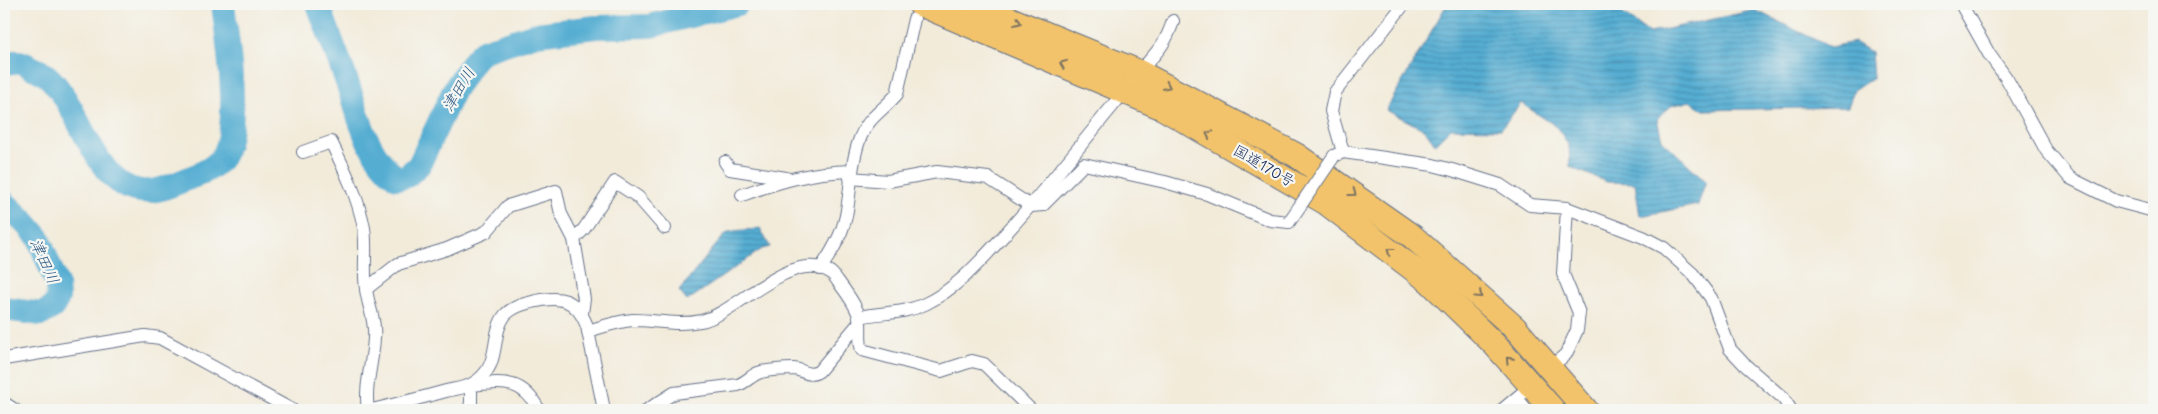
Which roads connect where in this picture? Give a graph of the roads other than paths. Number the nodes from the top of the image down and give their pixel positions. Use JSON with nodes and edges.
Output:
{"nodes":[{"id":1,"x":1404,"y":4,"type":"edge"},
{"id":2,"x":1961,"y":4,"type":"edge"},
{"id":3,"x":917,"y":12,"type":"edge"},
{"id":4,"x":967,"y":13,"type":"edge"},
{"id":5,"x":1173,"y":21,"type":"dead end"},
{"id":6,"x":1139,"y":72,"type":"junction"},
{"id":7,"x":1125,"y":91,"type":"junction"},
{"id":8,"x":303,"y":152,"type":"dead end"},
{"id":9,"x":1338,"y":154,"type":"junction"},
{"id":10,"x":725,"y":162,"type":"dead end"},
{"id":11,"x":851,"y":174,"type":"junction"},
{"id":12,"x":791,"y":178,"type":"junction"},
{"id":13,"x":742,"y":195,"type":"dead end"},
{"id":14,"x":1031,"y":206,"type":"junction"},
{"id":15,"x":1567,"y":208,"type":"junction"},
{"id":16,"x":2154,"y":212,"type":"edge"},
{"id":17,"x":665,"y":228,"type":"dead end"},
{"id":18,"x":574,"y":238,"type":"junction"},
{"id":19,"x":820,"y":269,"type":"junction"},
{"id":20,"x":366,"y":288,"type":"junction"},
{"id":21,"x":582,"y":313,"type":"junction"},
{"id":22,"x":859,"y":320,"type":"junction"},
{"id":23,"x":588,"y":330,"type":"junction"},
{"id":24,"x":4,"y":359,"type":"edge"},
{"id":25,"x":1550,"y":368,"type":"junction"},
{"id":26,"x":471,"y":385,"type":"junction"},
{"id":27,"x":1524,"y":391,"type":"junction"},
{"id":28,"x":4,"y":403,"type":"edge"},
{"id":29,"x":15,"y":410,"type":"edge"},
{"id":30,"x":292,"y":410,"type":"edge"},
{"id":31,"x":368,"y":410,"type":"edge"},
{"id":32,"x":372,"y":410,"type":"edge"},
{"id":33,"x":469,"y":410,"type":"edge"},
{"id":34,"x":539,"y":410,"type":"edge"},
{"id":35,"x":604,"y":410,"type":"edge"},
{"id":36,"x":647,"y":410,"type":"edge"},
{"id":37,"x":1031,"y":410,"type":"edge"},
{"id":38,"x":1502,"y":410,"type":"edge"},
{"id":39,"x":1527,"y":410,"type":"edge"},
{"id":40,"x":1553,"y":410,"type":"edge"},
{"id":41,"x":1586,"y":410,"type":"edge"},
{"id":42,"x":1792,"y":410,"type":"edge"}],
"edges":[{"from":1,"to":9,"type":"street"},
{"from":2,"to":16,"type":"street"},
{"from":3,"to":4,"type":"highway","name":"国道170号"},
{"from":3,"to":11,"type":"street"},
{"from":4,"to":6,"type":"highway","name":"国道170号","one_way":true},
{"from":7,"to":4,"type":"highway","name":"国道170号","one_way":true},
{"from":5,"to":6,"type":"street"},
{"from":6,"to":7,"type":"street"},
{"from":6,"to":25,"type":"highway","name":"国道170号","one_way":true},
{"from":7,"to":14,"type":"street"},
{"from":27,"to":7,"type":"highway","name":"国道170号","one_way":true},
{"from":8,"to":20,"type":"street"},
{"from":9,"to":14,"type":"street","bridge":true},
{"from":9,"to":15,"type":"street"},
{"from":10,"to":12,"type":"street"},
{"from":11,"to":12,"type":"street"},
{"from":11,"to":14,"type":"street"},
{"from":11,"to":19,"type":"street"},
{"from":12,"to":13,"type":"street"},
{"from":14,"to":22,"type":"street"},
{"from":15,"to":25,"type":"street"},
{"from":15,"to":42,"type":"street"},
{"from":17,"to":18,"type":"street"},
{"from":18,"to":20,"type":"street"},
{"from":18,"to":21,"type":"street"},
{"from":19,"to":22,"type":"street"},
{"from":19,"to":23,"type":"street"},
{"from":20,"to":31,"type":"street"},
{"from":21,"to":23,"type":"street"},
{"from":21,"to":26,"type":"street"},
{"from":22,"to":36,"type":"street"},
{"from":22,"to":37,"type":"street"},
{"from":23,"to":35,"type":"street"},
{"from":24,"to":30,"type":"street"},
{"from":25,"to":41,"type":"highway","name":"国道170号"},
{"from":26,"to":32,"type":"street"},
{"from":26,"to":33,"type":"street"},
{"from":26,"to":34,"type":"street"},
{"from":27,"to":38,"type":"street"},
{"from":27,"to":39,"type":"street"},
{"from":27,"to":40,"type":"highway","name":"国道170号"},
{"from":28,"to":29,"type":"street"}]}
